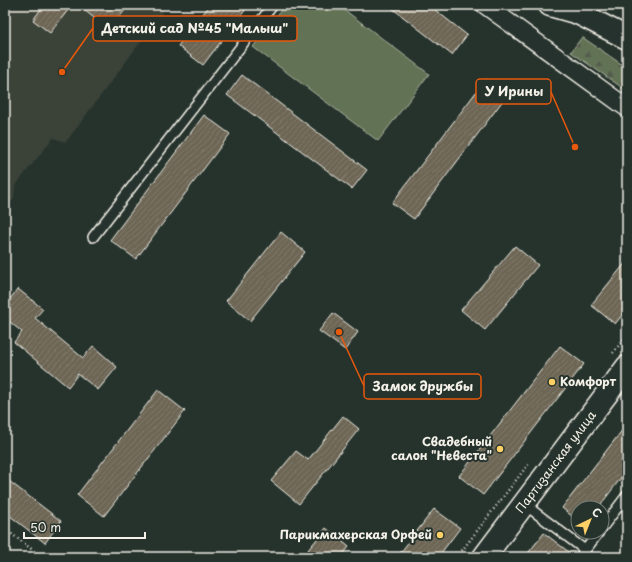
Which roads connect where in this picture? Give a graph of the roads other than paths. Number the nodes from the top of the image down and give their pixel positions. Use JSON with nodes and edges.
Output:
{"nodes":[{"id":1,"x":272,"y":5,"type":"edge"},
{"id":2,"x":485,"y":5,"type":"edge"},
{"id":3,"x":550,"y":5,"type":"edge"},
{"id":4,"x":627,"y":38,"type":"edge"},
{"id":5,"x":627,"y":108,"type":"edge"},
{"id":6,"x":93,"y":237,"type":"dead end"},
{"id":7,"x":627,"y":367,"type":"edge"},
{"id":8,"x":627,"y":495,"type":"edge"},
{"id":9,"x":524,"y":504,"type":"junction"},
{"id":10,"x":610,"y":517,"type":"edge"},
{"id":11,"x":593,"y":540,"type":"edge"},
{"id":12,"x":583,"y":554,"type":"edge"},
{"id":13,"x":484,"y":557,"type":"edge"}],
"edges":[{"from":1,"to":6,"type":"lane"},
{"from":2,"to":5,"type":"street"},
{"from":3,"to":4,"type":"street"},
{"from":7,"to":9,"type":"street","name":"Партизанская улица"},
{"from":8,"to":10,"type":"lane"},
{"from":9,"to":12,"type":"lane"},
{"from":9,"to":13,"type":"street","name":"Партизанская улица"},
{"from":11,"to":12,"type":"lane"}]}
